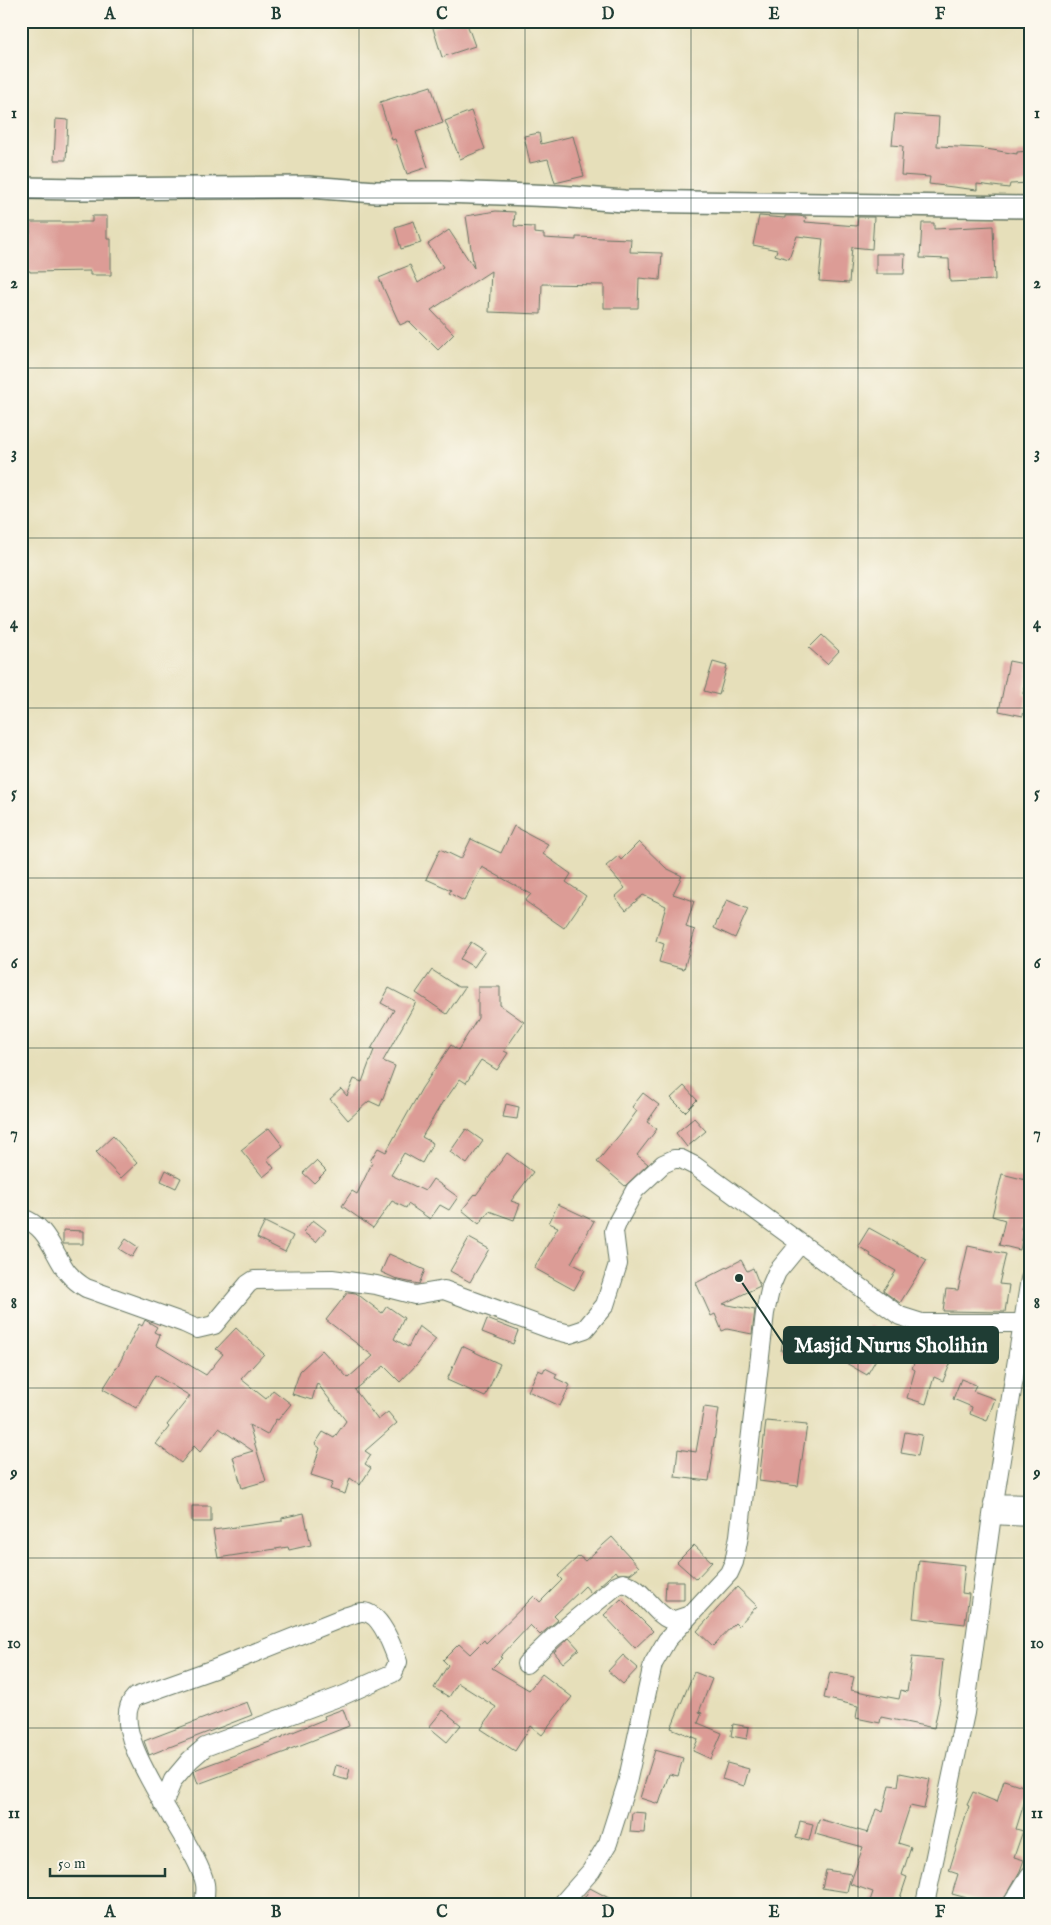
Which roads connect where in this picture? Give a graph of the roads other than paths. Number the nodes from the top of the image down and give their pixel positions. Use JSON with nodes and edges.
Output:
{"nodes":[{"id":1,"x":21,"y":188,"type":"edge"},
{"id":2,"x":1030,"y":207,"type":"edge"},
{"id":3,"x":21,"y":1218,"type":"edge"},
{"id":4,"x":800,"y":1244,"type":"junction"},
{"id":5,"x":1030,"y":1279,"type":"edge"},
{"id":6,"x":1022,"y":1323,"type":"junction"},
{"id":7,"x":1030,"y":1504,"type":"edge"},
{"id":8,"x":993,"y":1509,"type":"junction"},
{"id":9,"x":1030,"y":1516,"type":"edge"},
{"id":10,"x":691,"y":1615,"type":"junction"},
{"id":11,"x":526,"y":1664,"type":"dead end"},
{"id":12,"x":163,"y":1804,"type":"junction"},
{"id":13,"x":1030,"y":1875,"type":"edge"},
{"id":14,"x":927,"y":1903,"type":"edge"},
{"id":15,"x":204,"y":1904,"type":"edge"},
{"id":16,"x":562,"y":1904,"type":"edge"},
{"id":17,"x":1012,"y":1904,"type":"edge"}],
"edges":[{"from":1,"to":2,"type":"street"},
{"from":3,"to":4,"type":"street"},
{"from":4,"to":6,"type":"street"},
{"from":4,"to":10,"type":"street"},
{"from":5,"to":6,"type":"street"},
{"from":6,"to":8,"type":"street"},
{"from":7,"to":8,"type":"street"},
{"from":8,"to":9,"type":"street"},
{"from":8,"to":14,"type":"street"},
{"from":10,"to":11,"type":"street"},
{"from":10,"to":16,"type":"street"},
{"from":12,"to":12,"type":"street"},
{"from":12,"to":15,"type":"street"},
{"from":13,"to":17,"type":"street"}]}
